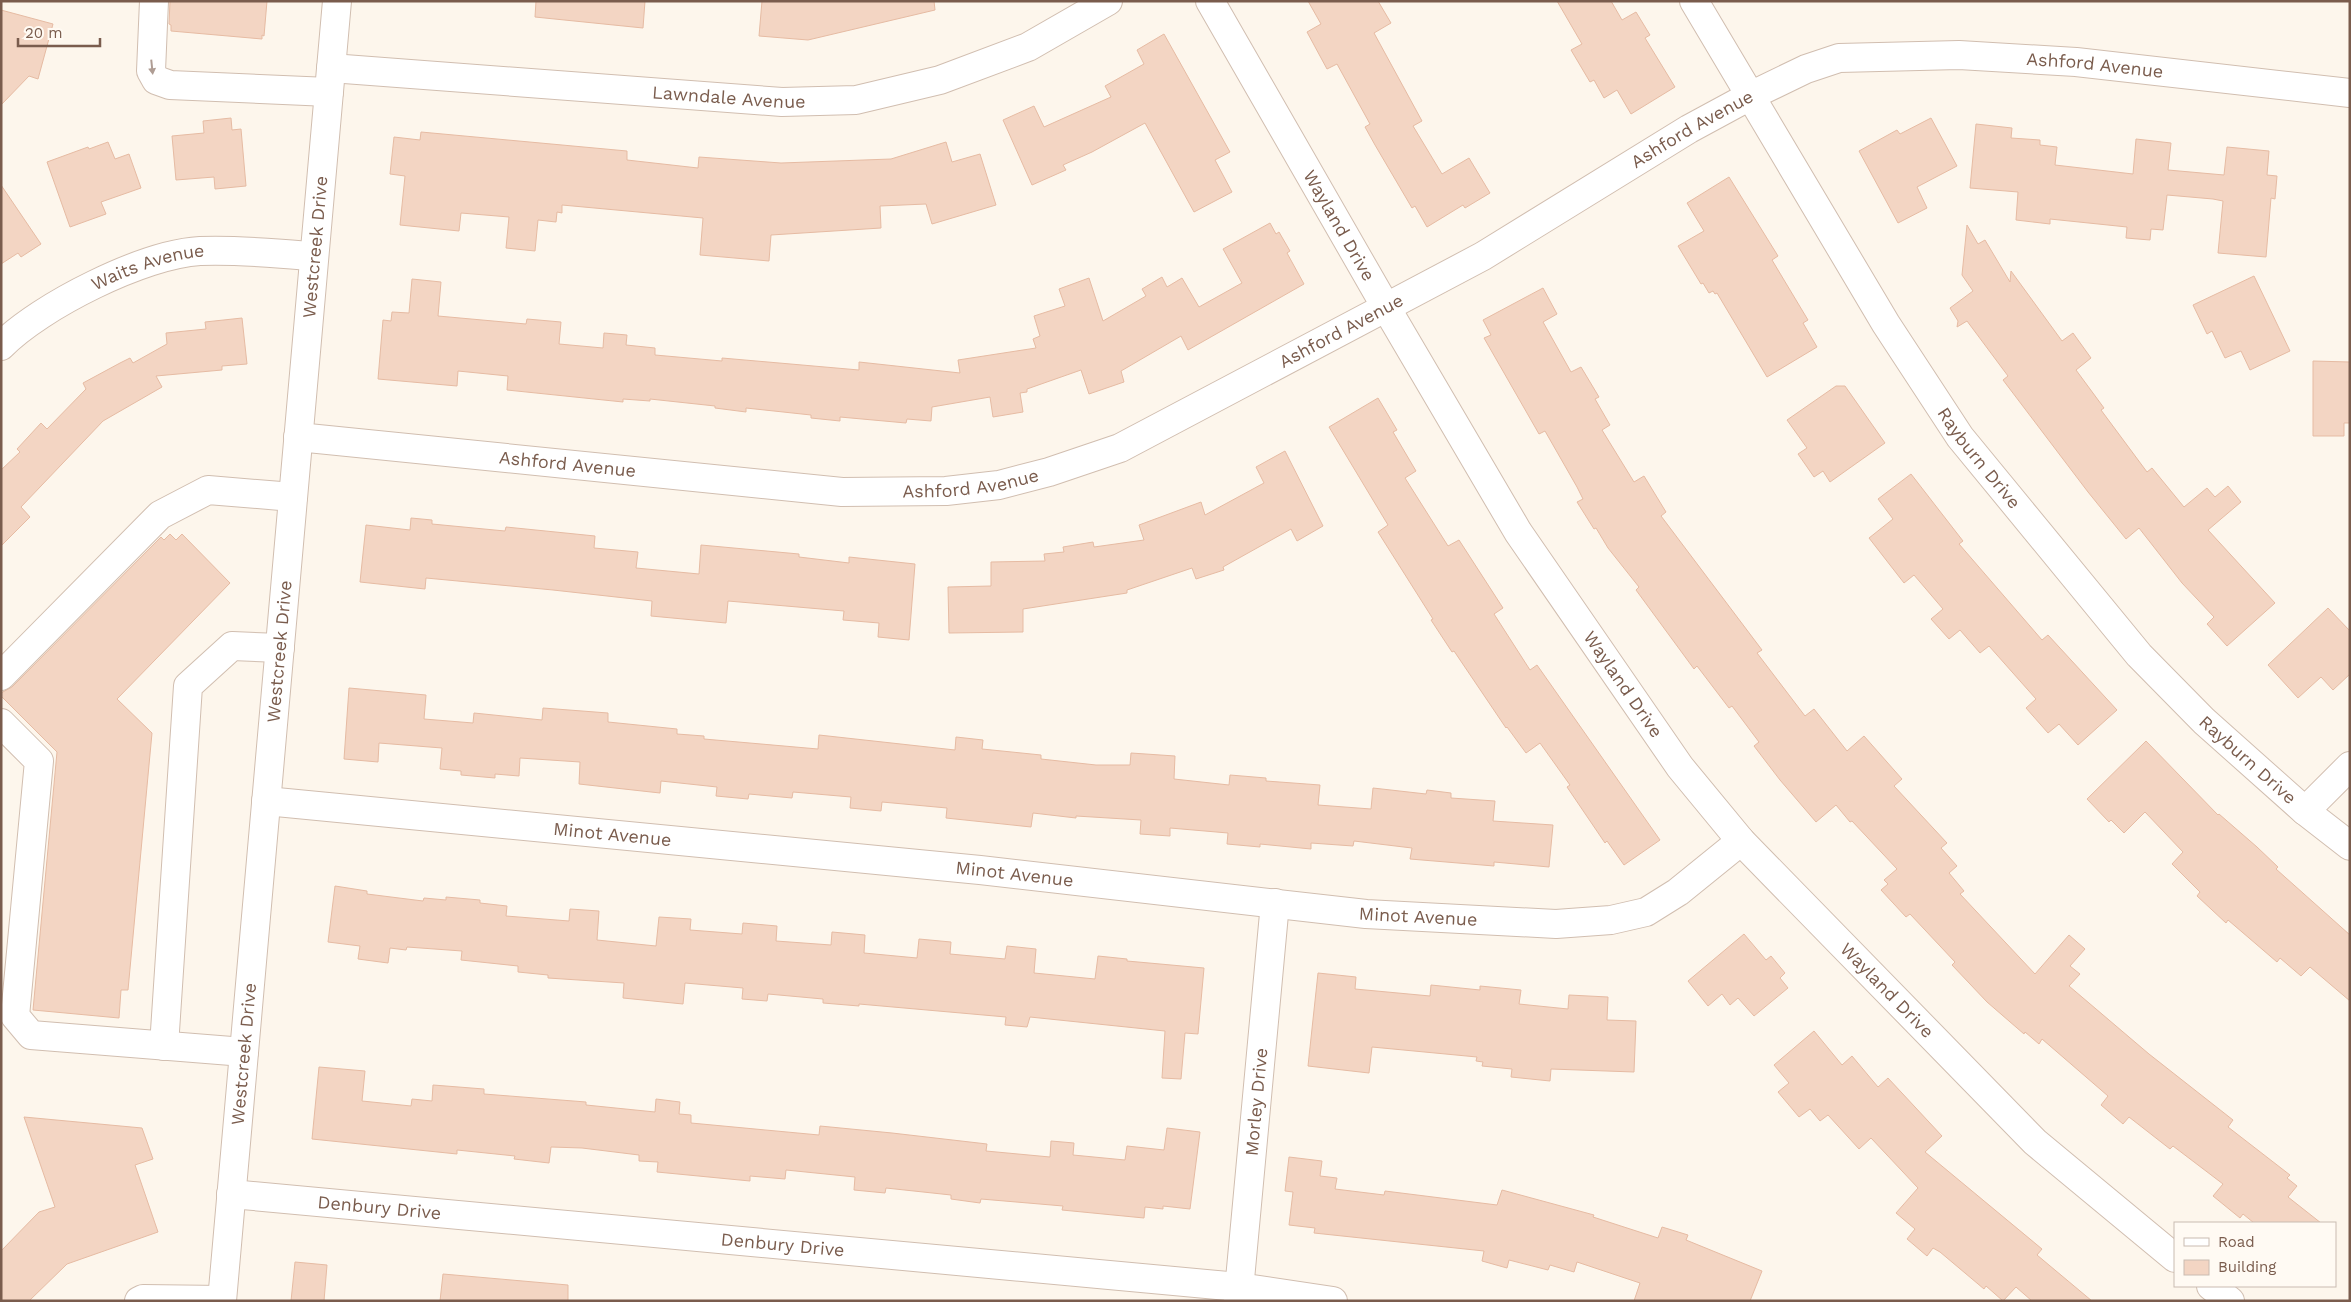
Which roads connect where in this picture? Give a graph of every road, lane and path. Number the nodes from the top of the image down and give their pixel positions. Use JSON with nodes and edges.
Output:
{"nodes":[{"id":1,"x":154,"y":1,"type":"edge"},
{"id":2,"x":337,"y":1,"type":"edge"},
{"id":3,"x":1108,"y":1,"type":"edge"},
{"id":4,"x":1210,"y":1,"type":"edge"},
{"id":5,"x":1694,"y":1,"type":"edge"},
{"id":6,"x":330,"y":80,"type":"junction"},
{"id":7,"x":2350,"y":93,"type":"edge"},
{"id":8,"x":1750,"y":96,"type":"junction"},
{"id":9,"x":314,"y":256,"type":"junction"},
{"id":10,"x":1387,"y":309,"type":"junction"},
{"id":11,"x":1,"y":346,"type":"edge"},
{"id":12,"x":298,"y":437,"type":"junction"},
{"id":13,"x":293,"y":497,"type":"junction"},
{"id":14,"x":280,"y":648,"type":"junction"},
{"id":15,"x":1,"y":676,"type":"edge"},
{"id":16,"x":1,"y":723,"type":"edge"},
{"id":17,"x":2350,"y":766,"type":"edge"},
{"id":18,"x":266,"y":800,"type":"junction"},
{"id":19,"x":2305,"y":812,"type":"junction"},
{"id":20,"x":1741,"y":841,"type":"junction"},
{"id":21,"x":2350,"y":846,"type":"edge"},
{"id":22,"x":1275,"y":903,"type":"junction"},
{"id":23,"x":164,"y":1046,"type":"junction"},
{"id":24,"x":244,"y":1052,"type":"junction"},
{"id":25,"x":231,"y":1194,"type":"junction"},
{"id":26,"x":2174,"y":1257,"type":"edge"},
{"id":27,"x":2212,"y":1287,"type":"edge"},
{"id":28,"x":1239,"y":1294,"type":"edge"},
{"id":29,"x":139,"y":1301,"type":"edge"},
{"id":30,"x":222,"y":1301,"type":"edge"},
{"id":31,"x":1334,"y":1301,"type":"edge"},
{"id":32,"x":2230,"y":1301,"type":"edge"}],
"edges":[{"from":1,"to":6,"type":"street","name":"Lawndale Avenue","one_way":true},
{"from":2,"to":6,"type":"street","name":"Westcreek Drive"},
{"from":3,"to":6,"type":"street","name":"Lawndale Avenue"},
{"from":4,"to":10,"type":"street","name":"Wayland Drive"},
{"from":5,"to":8,"type":"street","name":"Rayburn Drive"},
{"from":6,"to":9,"type":"street","name":"Westcreek Drive"},
{"from":7,"to":8,"type":"street","name":"Ashford Avenue"},
{"from":8,"to":10,"type":"street","name":"Ashford Avenue"},
{"from":8,"to":19,"type":"street","name":"Rayburn Drive"},
{"from":9,"to":11,"type":"street","name":"Waits Avenue"},
{"from":9,"to":12,"type":"street","name":"Westcreek Drive"},
{"from":10,"to":12,"type":"street","name":"Ashford Avenue"},
{"from":10,"to":20,"type":"street","name":"Wayland Drive"},
{"from":12,"to":13,"type":"street","name":"Westcreek Drive"},
{"from":13,"to":14,"type":"street","name":"Westcreek Drive"},
{"from":13,"to":15,"type":"street"},
{"from":14,"to":18,"type":"street","name":"Westcreek Drive"},
{"from":14,"to":23,"type":"street"},
{"from":16,"to":23,"type":"street"},
{"from":17,"to":19,"type":"street"},
{"from":18,"to":22,"type":"street","name":"Minot Avenue"},
{"from":18,"to":24,"type":"street","name":"Westcreek Drive"},
{"from":19,"to":21,"type":"street","name":"Rayburn Drive"},
{"from":20,"to":22,"type":"street","name":"Minot Avenue"},
{"from":20,"to":26,"type":"street","name":"Wayland Drive"},
{"from":22,"to":28,"type":"street","name":"Morley Drive"},
{"from":23,"to":24,"type":"street"},
{"from":24,"to":25,"type":"street","name":"Westcreek Drive"},
{"from":25,"to":28,"type":"street","name":"Denbury Drive"},
{"from":25,"to":30,"type":"street","name":"Westcreek Drive"},
{"from":27,"to":32,"type":"street"},
{"from":28,"to":31,"type":"street","name":"Denbury Drive"},
{"from":29,"to":30,"type":"street"}]}
